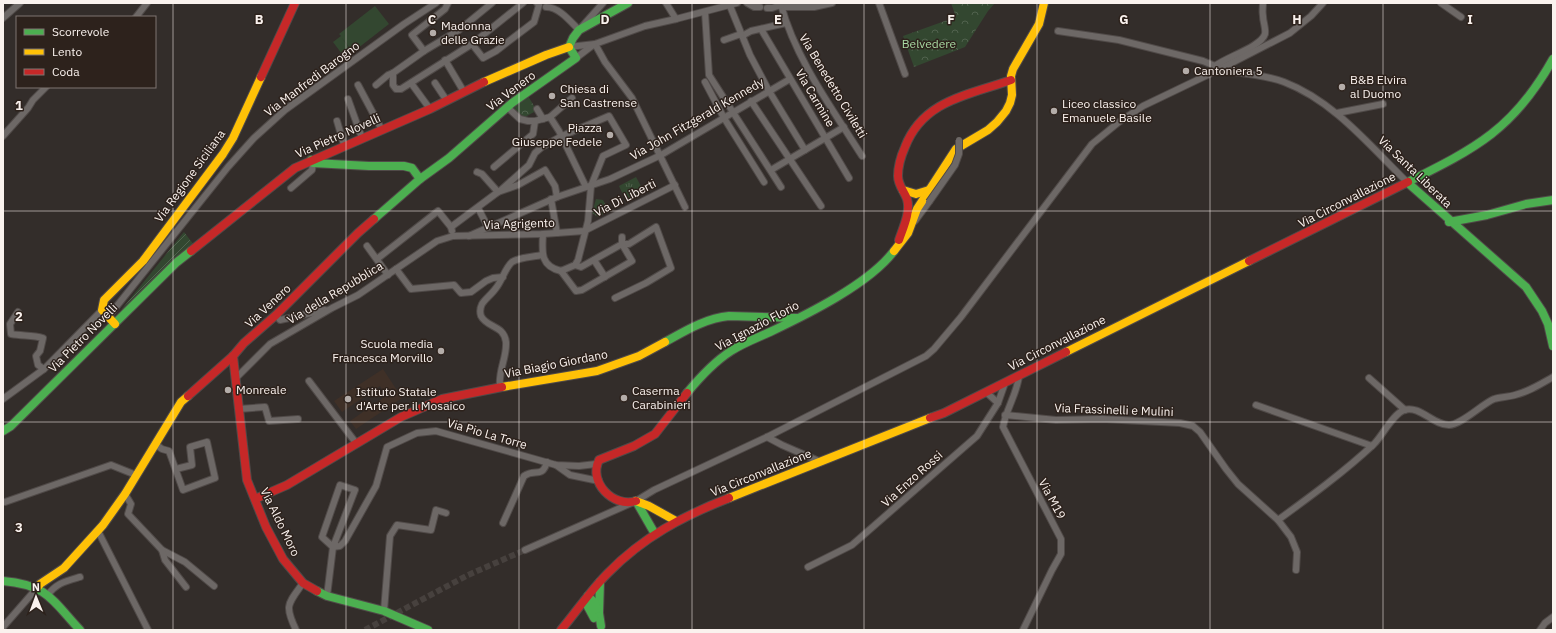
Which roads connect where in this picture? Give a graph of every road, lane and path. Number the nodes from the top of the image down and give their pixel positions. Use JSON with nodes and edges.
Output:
{"nodes":[{"id":1,"x":20,"y":3,"type":"edge"},
{"id":2,"x":147,"y":3,"type":"edge"},
{"id":3,"x":295,"y":3,"type":"edge"},
{"id":4,"x":436,"y":3,"type":"edge"},
{"id":5,"x":448,"y":3,"type":"edge"},
{"id":6,"x":492,"y":3,"type":"edge"},
{"id":7,"x":523,"y":3,"type":"edge"},
{"id":8,"x":603,"y":3,"type":"edge"},
{"id":9,"x":628,"y":3,"type":"edge"},
{"id":10,"x":666,"y":3,"type":"edge"},
{"id":11,"x":737,"y":3,"type":"edge"},
{"id":12,"x":747,"y":3,"type":"edge"},
{"id":13,"x":832,"y":3,"type":"edge"},
{"id":14,"x":879,"y":3,"type":"edge"},
{"id":15,"x":1044,"y":3,"type":"edge"},
{"id":16,"x":1263,"y":3,"type":"edge"},
{"id":17,"x":1323,"y":3,"type":"edge"},
{"id":18,"x":1441,"y":3,"type":"edge"},
{"id":19,"x":538,"y":4,"type":"edge"},
{"id":20,"x":727,"y":5,"type":"edge"},
{"id":21,"x":782,"y":5,"type":"edge"},
{"id":22,"x":800,"y":5,"type":"edge"},
{"id":23,"x":546,"y":7,"type":"dead end"},
{"id":24,"x":705,"y":12,"type":"junction"},
{"id":25,"x":137,"y":16,"type":"edge"},
{"id":26,"x":1461,"y":17,"type":"dead end"},
{"id":27,"x":3,"y":18,"type":"edge"},
{"id":28,"x":676,"y":19,"type":"junction"},
{"id":29,"x":786,"y":23,"type":"junction"},
{"id":30,"x":761,"y":29,"type":"junction"},
{"id":31,"x":579,"y":30,"type":"junction"},
{"id":32,"x":1058,"y":31,"type":"dead end"},
{"id":33,"x":741,"y":35,"type":"junction"},
{"id":34,"x":724,"y":40,"type":"dead end"},
{"id":35,"x":472,"y":44,"type":"junction"},
{"id":36,"x":595,"y":44,"type":"junction"},
{"id":37,"x":569,"y":47,"type":"junction"},
{"id":38,"x":424,"y":51,"type":"junction"},
{"id":39,"x":576,"y":58,"type":"junction"},
{"id":40,"x":1553,"y":59,"type":"edge"},
{"id":41,"x":445,"y":60,"type":"junction"},
{"id":42,"x":1216,"y":68,"type":"junction"},
{"id":43,"x":392,"y":73,"type":"junction"},
{"id":44,"x":905,"y":74,"type":"dead end"},
{"id":45,"x":790,"y":79,"type":"junction"},
{"id":46,"x":1011,"y":80,"type":"junction"},
{"id":47,"x":705,"y":82,"type":"dead end"},
{"id":48,"x":411,"y":83,"type":"junction"},
{"id":49,"x":435,"y":83,"type":"dead end"},
{"id":50,"x":358,"y":85,"type":"dead end"},
{"id":51,"x":376,"y":85,"type":"dead end"},
{"id":52,"x":45,"y":88,"type":"edge"},
{"id":53,"x":770,"y":91,"type":"junction"},
{"id":54,"x":464,"y":92,"type":"junction"},
{"id":55,"x":572,"y":98,"type":"dead end"},
{"id":56,"x":348,"y":99,"type":"dead end"},
{"id":57,"x":447,"y":101,"type":"junction"},
{"id":58,"x":751,"y":101,"type":"junction"},
{"id":59,"x":1383,"y":104,"type":"dead end"},
{"id":60,"x":507,"y":107,"type":"junction"},
{"id":61,"x":430,"y":109,"type":"junction"},
{"id":62,"x":537,"y":109,"type":"dead end"},
{"id":63,"x":732,"y":113,"type":"junction"},
{"id":64,"x":1337,"y":113,"type":"junction"},
{"id":65,"x":550,"y":117,"type":"junction"},
{"id":66,"x":543,"y":118,"type":"junction"},
{"id":67,"x":724,"y":118,"type":"junction"},
{"id":68,"x":535,"y":120,"type":"junction"},
{"id":69,"x":337,"y":121,"type":"dead end"},
{"id":70,"x":844,"y":127,"type":"junction"},
{"id":71,"x":382,"y":130,"type":"junction"},
{"id":72,"x":3,"y":136,"type":"edge"},
{"id":73,"x":562,"y":136,"type":"junction"},
{"id":74,"x":362,"y":138,"type":"junction"},
{"id":75,"x":826,"y":138,"type":"junction"},
{"id":76,"x":959,"y":140,"type":"dead end"},
{"id":77,"x":344,"y":145,"type":"junction"},
{"id":78,"x":805,"y":150,"type":"junction"},
{"id":79,"x":661,"y":155,"type":"junction"},
{"id":80,"x":862,"y":156,"type":"dead end"},
{"id":81,"x":790,"y":159,"type":"junction"},
{"id":82,"x":312,"y":162,"type":"junction"},
{"id":83,"x":494,"y":167,"type":"dead end"},
{"id":84,"x":771,"y":170,"type":"junction"},
{"id":85,"x":477,"y":172,"type":"dead end"},
{"id":86,"x":849,"y":178,"type":"dead end"},
{"id":87,"x":420,"y":179,"type":"junction"},
{"id":88,"x":764,"y":182,"type":"dead end"},
{"id":89,"x":1408,"y":183,"type":"junction"},
{"id":90,"x":675,"y":185,"type":"junction"},
{"id":91,"x":589,"y":187,"type":"junction"},
{"id":92,"x":781,"y":187,"type":"dead end"},
{"id":93,"x":291,"y":188,"type":"dead end"},
{"id":94,"x":903,"y":190,"type":"junction"},
{"id":95,"x":929,"y":190,"type":"junction"},
{"id":96,"x":500,"y":191,"type":"junction"},
{"id":97,"x":554,"y":198,"type":"junction"},
{"id":98,"x":1553,"y":200,"type":"edge"},
{"id":99,"x":821,"y":206,"type":"dead end"},
{"id":100,"x":685,"y":207,"type":"dead end"},
{"id":101,"x":478,"y":208,"type":"junction"},
{"id":102,"x":915,"y":221,"type":"junction"},
{"id":103,"x":1450,"y":222,"type":"junction"},
{"id":104,"x":451,"y":227,"type":"junction"},
{"id":105,"x":488,"y":227,"type":"junction"},
{"id":106,"x":584,"y":231,"type":"junction"},
{"id":107,"x":557,"y":233,"type":"junction"},
{"id":108,"x":543,"y":234,"type":"junction"},
{"id":109,"x":453,"y":236,"type":"junction"},
{"id":110,"x":468,"y":236,"type":"junction"},
{"id":111,"x":622,"y":237,"type":"dead end"},
{"id":112,"x":622,"y":244,"type":"junction"},
{"id":113,"x":367,"y":246,"type":"dead end"},
{"id":114,"x":895,"y":251,"type":"junction"},
{"id":115,"x":542,"y":255,"type":"junction"},
{"id":116,"x":377,"y":259,"type":"junction"},
{"id":117,"x":594,"y":260,"type":"junction"},
{"id":118,"x":575,"y":265,"type":"junction"},
{"id":119,"x":396,"y":269,"type":"junction"},
{"id":120,"x":561,"y":271,"type":"junction"},
{"id":121,"x":388,"y":275,"type":"junction"},
{"id":122,"x":605,"y":277,"type":"junction"},
{"id":123,"x":503,"y":278,"type":"junction"},
{"id":124,"x":615,"y":298,"type":"dead end"},
{"id":125,"x":332,"y":308,"type":"junction"},
{"id":126,"x":102,"y":310,"type":"junction"},
{"id":127,"x":18,"y":312,"type":"dead end"},
{"id":128,"x":276,"y":315,"type":"junction"},
{"id":129,"x":761,"y":316,"type":"junction"},
{"id":130,"x":108,"y":317,"type":"junction"},
{"id":131,"x":798,"y":318,"type":"junction"},
{"id":132,"x":115,"y":324,"type":"junction"},
{"id":133,"x":772,"y":331,"type":"junction"},
{"id":134,"x":1553,"y":346,"type":"edge"},
{"id":135,"x":233,"y":356,"type":"junction"},
{"id":136,"x":44,"y":369,"type":"junction"},
{"id":137,"x":1019,"y":376,"type":"junction"},
{"id":138,"x":1553,"y":377,"type":"edge"},
{"id":139,"x":236,"y":378,"type":"junction"},
{"id":140,"x":1369,"y":378,"type":"dead end"},
{"id":141,"x":310,"y":381,"type":"dead end"},
{"id":142,"x":1005,"y":383,"type":"junction"},
{"id":143,"x":500,"y":387,"type":"junction"},
{"id":144,"x":986,"y":392,"type":"junction"},
{"id":145,"x":3,"y":399,"type":"edge"},
{"id":146,"x":998,"y":403,"type":"junction"},
{"id":147,"x":1256,"y":405,"type":"dead end"},
{"id":148,"x":239,"y":409,"type":"junction"},
{"id":149,"x":1405,"y":410,"type":"junction"},
{"id":150,"x":1005,"y":415,"type":"junction"},
{"id":151,"x":298,"y":419,"type":"dead end"},
{"id":152,"x":3,"y":431,"type":"edge"},
{"id":153,"x":767,"y":437,"type":"junction"},
{"id":154,"x":356,"y":443,"type":"junction"},
{"id":155,"x":155,"y":444,"type":"junction"},
{"id":156,"x":1372,"y":446,"type":"junction"},
{"id":157,"x":547,"y":462,"type":"junction"},
{"id":158,"x":821,"y":462,"type":"junction"},
{"id":159,"x":596,"y":464,"type":"junction"},
{"id":160,"x":556,"y":465,"type":"junction"},
{"id":161,"x":176,"y":469,"type":"dead end"},
{"id":162,"x":136,"y":475,"type":"junction"},
{"id":163,"x":599,"y":481,"type":"junction"},
{"id":164,"x":125,"y":494,"type":"junction"},
{"id":165,"x":255,"y":500,"type":"junction"},
{"id":166,"x":636,"y":501,"type":"junction"},
{"id":167,"x":6,"y":502,"type":"dead end"},
{"id":168,"x":446,"y":513,"type":"dead end"},
{"id":169,"x":331,"y":515,"type":"junction"},
{"id":170,"x":344,"y":519,"type":"junction"},
{"id":171,"x":1278,"y":520,"type":"junction"},
{"id":172,"x":676,"y":521,"type":"junction"},
{"id":173,"x":503,"y":523,"type":"dead end"},
{"id":174,"x":98,"y":531,"type":"junction"},
{"id":175,"x":655,"y":534,"type":"junction"},
{"id":176,"x":333,"y":547,"type":"junction"},
{"id":177,"x":162,"y":550,"type":"junction"},
{"id":178,"x":525,"y":550,"type":"tunnel mouth"},
{"id":179,"x":808,"y":566,"type":"dead end"},
{"id":180,"x":1296,"y":570,"type":"dead end"},
{"id":181,"x":80,"y":577,"type":"dead end"},
{"id":182,"x":3,"y":582,"type":"edge"},
{"id":183,"x":600,"y":582,"type":"junction"},
{"id":184,"x":303,"y":583,"type":"junction"},
{"id":185,"x":214,"y":586,"type":"dead end"},
{"id":186,"x":186,"y":587,"type":"dead end"},
{"id":187,"x":37,"y":588,"type":"junction"},
{"id":188,"x":47,"y":596,"type":"junction"},
{"id":189,"x":327,"y":596,"type":"junction"},
{"id":190,"x":588,"y":596,"type":"junction"},
{"id":191,"x":384,"y":611,"type":"junction"},
{"id":192,"x":596,"y":615,"type":"junction"},
{"id":193,"x":1553,"y":617,"type":"edge"},
{"id":194,"x":570,"y":620,"type":"junction"},
{"id":195,"x":3,"y":627,"type":"edge"},
{"id":196,"x":603,"y":628,"type":"edge"},
{"id":197,"x":80,"y":630,"type":"edge"},
{"id":198,"x":148,"y":630,"type":"edge"},
{"id":199,"x":296,"y":630,"type":"edge"},
{"id":200,"x":428,"y":630,"type":"edge"},
{"id":201,"x":561,"y":630,"type":"edge"},
{"id":202,"x":1023,"y":630,"type":"edge"},
{"id":203,"x":1540,"y":630,"type":"edge"}],
"edges":[{"from":1,"to":27,"type":"street"},
{"from":2,"to":25,"type":"street"},
{"from":3,"to":126,"type":"street","name":"Via Regione Siciliana"},
{"from":4,"to":130,"type":"street","name":"Via Manfredi Barogno"},
{"from":5,"to":38,"type":"street"},
{"from":6,"to":38,"type":"street"},
{"from":7,"to":35,"type":"street"},
{"from":8,"to":31,"type":"street"},
{"from":9,"to":31,"type":"street"},
{"from":10,"to":28,"type":"street"},
{"from":11,"to":20,"type":"street","name":"Via Pietro Novelli"},
{"from":12,"to":21,"type":"street"},
{"from":13,"to":22,"type":"street"},
{"from":14,"to":44,"type":"street"},
{"from":15,"to":46,"type":"street"},
{"from":16,"to":42,"type":"street"},
{"from":17,"to":42,"type":"street"},
{"from":18,"to":26,"type":"street"},
{"from":19,"to":35,"type":"street"},
{"from":20,"to":24,"type":"street","name":"Via Pietro Novelli"},
{"from":20,"to":33,"type":"street"},
{"from":21,"to":22,"type":"street"},
{"from":21,"to":29,"type":"street","name":"Via Benedetto Civiletti"},
{"from":23,"to":31,"type":"street"},
{"from":24,"to":28,"type":"street","name":"Via Pietro Novelli"},
{"from":24,"to":63,"type":"street"},
{"from":28,"to":36,"type":"street","name":"Via Pietro Novelli"},
{"from":29,"to":30,"type":"street"},
{"from":29,"to":70,"type":"street","name":"Via Benedetto Civiletti"},
{"from":30,"to":33,"type":"street"},
{"from":30,"to":45,"type":"street","name":"Via Carmine"},
{"from":31,"to":37,"type":"street"},
{"from":32,"to":42,"type":"street","name":"Via Santa Liberata"},
{"from":33,"to":34,"type":"street"},
{"from":33,"to":53,"type":"street"},
{"from":35,"to":41,"type":"street"},
{"from":36,"to":37,"type":"street","name":"Via Pietro Novelli"},
{"from":36,"to":39,"type":"street","name":"Via Venero"},
{"from":36,"to":79,"type":"street"},
{"from":37,"to":39,"type":"street"},
{"from":37,"to":54,"type":"street","name":"Via Pietro Novelli"},
{"from":38,"to":43,"type":"street"},
{"from":39,"to":60,"type":"street","name":"Via Venero"},
{"from":40,"to":89,"type":"street","name":"Via Circonvallazione"},
{"from":41,"to":48,"type":"street"},
{"from":41,"to":54,"type":"street"},
{"from":42,"to":64,"type":"street","name":"Via Santa Liberata"},
{"from":42,"to":153,"type":"street"},
{"from":43,"to":48,"type":"street"},
{"from":43,"to":51,"type":"street"},
{"from":45,"to":53,"type":"street","name":"Via John Fitzgerald Kennedy"},
{"from":45,"to":75,"type":"street","name":"Via Carmine"},
{"from":46,"to":94,"type":"street","name":"Via Ignazio Florio"},
{"from":46,"to":95,"type":"street","name":"Via Ignazio Florio"},
{"from":47,"to":67,"type":"street"},
{"from":48,"to":61,"type":"street"},
{"from":49,"to":57,"type":"street"},
{"from":50,"to":71,"type":"street"},
{"from":52,"to":72,"type":"street"},
{"from":53,"to":58,"type":"street","name":"Via John Fitzgerald Kennedy"},
{"from":53,"to":78,"type":"street"},
{"from":54,"to":57,"type":"street","name":"Via Pietro Novelli"},
{"from":55,"to":65,"type":"street"},
{"from":56,"to":74,"type":"street"},
{"from":57,"to":61,"type":"street","name":"Via Pietro Novelli"},
{"from":58,"to":63,"type":"street","name":"Via John Fitzgerald Kennedy"},
{"from":58,"to":81,"type":"street"},
{"from":59,"to":64,"type":"street"},
{"from":60,"to":68,"type":"street"},
{"from":60,"to":87,"type":"street","name":"Via Venero"},
{"from":61,"to":71,"type":"street","name":"Via Pietro Novelli"},
{"from":62,"to":66,"type":"street"},
{"from":63,"to":67,"type":"street","name":"Via John Fitzgerald Kennedy"},
{"from":63,"to":84,"type":"street"},
{"from":64,"to":89,"type":"street","name":"Via Santa Liberata"},
{"from":65,"to":66,"type":"street"},
{"from":65,"to":73,"type":"street"},
{"from":66,"to":68,"type":"street"},
{"from":67,"to":79,"type":"street","name":"Via John Fitzgerald Kennedy"},
{"from":67,"to":88,"type":"street"},
{"from":68,"to":83,"type":"street"},
{"from":69,"to":77,"type":"street"},
{"from":70,"to":75,"type":"street"},
{"from":70,"to":80,"type":"street","name":"Via Benedetto Civiletti"},
{"from":71,"to":74,"type":"street","name":"Via Pietro Novelli"},
{"from":73,"to":91,"type":"street"},
{"from":73,"to":91,"type":"street"},
{"from":73,"to":96,"type":"street"},
{"from":74,"to":77,"type":"street","name":"Via Pietro Novelli"},
{"from":75,"to":78,"type":"street"},
{"from":75,"to":86,"type":"street","name":"Via Carmine"},
{"from":76,"to":102,"type":"street","bridge":true},
{"from":77,"to":82,"type":"street","name":"Via Pietro Novelli"},
{"from":78,"to":81,"type":"street"},
{"from":79,"to":90,"type":"street"},
{"from":79,"to":91,"type":"street","name":"Via John Fitzgerald Kennedy"},
{"from":81,"to":84,"type":"street"},
{"from":81,"to":99,"type":"street"},
{"from":82,"to":87,"type":"street"},
{"from":82,"to":93,"type":"street"},
{"from":82,"to":132,"type":"street","name":"Via Pietro Novelli"},
{"from":84,"to":92,"type":"street"},
{"from":85,"to":96,"type":"street"},
{"from":87,"to":128,"type":"street","name":"Via Venero"},
{"from":89,"to":103,"type":"street","name":"Via Santa Liberata"},
{"from":89,"to":137,"type":"street","name":"Via Circonvallazione"},
{"from":90,"to":100,"type":"street"},
{"from":90,"to":106,"type":"street","name":"Via Di Liberti"},
{"from":91,"to":97,"type":"street","name":"Via John Fitzgerald Kennedy"},
{"from":91,"to":106,"type":"street"},
{"from":94,"to":95,"type":"street"},
{"from":94,"to":114,"type":"street","name":"Via Ignazio Florio"},
{"from":95,"to":102,"type":"street","name":"Via Ignazio Florio"},
{"from":96,"to":97,"type":"street"},
{"from":96,"to":101,"type":"street"},
{"from":97,"to":105,"type":"street","name":"Via John Fitzgerald Kennedy"},
{"from":97,"to":107,"type":"street"},
{"from":98,"to":103,"type":"street"},
{"from":101,"to":104,"type":"street"},
{"from":101,"to":105,"type":"street"},
{"from":102,"to":114,"type":"street","name":"Via Ignazio Florio"},
{"from":103,"to":134,"type":"street","name":"Via Santa Liberata"},
{"from":104,"to":109,"type":"street"},
{"from":104,"to":116,"type":"street"},
{"from":105,"to":110,"type":"street","name":"Via John Fitzgerald Kennedy"},
{"from":106,"to":107,"type":"street","name":"Via Agrigento"},
{"from":106,"to":118,"type":"street"},
{"from":107,"to":108,"type":"street","name":"Via Agrigento"},
{"from":108,"to":110,"type":"street","name":"Via Agrigento"},
{"from":108,"to":115,"type":"street"},
{"from":109,"to":110,"type":"street","name":"Via Agrigento"},
{"from":109,"to":119,"type":"street","name":"Via della Repubblica"},
{"from":111,"to":112,"type":"street"},
{"from":112,"to":117,"type":"street"},
{"from":112,"to":122,"type":"street"},
{"from":112,"to":124,"type":"street"},
{"from":113,"to":116,"type":"street"},
{"from":114,"to":131,"type":"street","name":"Via Ignazio Florio"},
{"from":115,"to":120,"type":"street"},
{"from":115,"to":123,"type":"street"},
{"from":116,"to":121,"type":"street"},
{"from":117,"to":118,"type":"street"},
{"from":117,"to":122,"type":"street"},
{"from":118,"to":120,"type":"street"},
{"from":119,"to":121,"type":"street","name":"Via della Repubblica"},
{"from":119,"to":123,"type":"street"},
{"from":120,"to":122,"type":"street"},
{"from":121,"to":125,"type":"street","name":"Via della Repubblica"},
{"from":123,"to":143,"type":"street"},
{"from":125,"to":128,"type":"street"},
{"from":125,"to":139,"type":"street","name":"Via della Repubblica"},
{"from":126,"to":130,"type":"street"},
{"from":126,"to":136,"type":"street"},
{"from":127,"to":136,"type":"street"},
{"from":128,"to":135,"type":"street","name":"Via Venero"},
{"from":129,"to":131,"type":"street","name":"Via Biagio Giordano"},
{"from":129,"to":133,"type":"street"},
{"from":129,"to":143,"type":"street","name":"Via Biagio Giordano"},
{"from":130,"to":132,"type":"street"},
{"from":131,"to":133,"type":"street","name":"Via Ignazio Florio"},
{"from":132,"to":152,"type":"street","name":"Via Pietro Novelli"},
{"from":133,"to":159,"type":"street","name":"Via Ignazio Florio"},
{"from":135,"to":139,"type":"street","name":"Via Aldo Moro"},
{"from":135,"to":155,"type":"street","name":"Via Venero"},
{"from":136,"to":145,"type":"street"},
{"from":137,"to":142,"type":"street","name":"Via Circonvallazione"},
{"from":137,"to":150,"type":"street","name":"Via M19"},
{"from":138,"to":149,"type":"street"},
{"from":139,"to":148,"type":"street","name":"Via Aldo Moro"},
{"from":140,"to":149,"type":"street"},
{"from":141,"to":154,"type":"street"},
{"from":142,"to":144,"type":"street","name":"Via Circonvallazione"},
{"from":142,"to":146,"type":"street","name":"Via Enzo Rossi"},
{"from":143,"to":154,"type":"street","name":"Via Biagio Giordano"},
{"from":144,"to":146,"type":"street"},
{"from":144,"to":158,"type":"street","name":"Via Circonvallazione"},
{"from":146,"to":179,"type":"street","name":"Via Enzo Rossi"},
{"from":147,"to":156,"type":"street"},
{"from":148,"to":151,"type":"street"},
{"from":148,"to":165,"type":"street","name":"Via Aldo Moro"},
{"from":149,"to":156,"type":"street"},
{"from":150,"to":171,"type":"street","name":"Via Frassinelli e Mulini"},
{"from":150,"to":202,"type":"street","name":"Via M19"},
{"from":153,"to":158,"type":"street"},
{"from":153,"to":166,"type":"street"},
{"from":154,"to":165,"type":"street","name":"Via Biagio Giordano"},
{"from":155,"to":161,"type":"street"},
{"from":155,"to":162,"type":"street","name":"Via Venero"},
{"from":156,"to":171,"type":"street"},
{"from":157,"to":160,"type":"street","name":"Via Pio La Torre"},
{"from":157,"to":173,"type":"street"},
{"from":157,"to":176,"type":"street","name":"Via Pio La Torre"},
{"from":158,"to":172,"type":"street","name":"Via Circonvallazione"},
{"from":159,"to":160,"type":"street"},
{"from":159,"to":163,"type":"street"},
{"from":160,"to":163,"type":"street"},
{"from":162,"to":164,"type":"street","name":"Via Venero"},
{"from":162,"to":167,"type":"street"},
{"from":163,"to":166,"type":"street"},
{"from":164,"to":174,"type":"street","name":"Via Venero"},
{"from":164,"to":177,"type":"street"},
{"from":165,"to":184,"type":"street","name":"Via Aldo Moro"},
{"from":166,"to":172,"type":"street"},
{"from":166,"to":175,"type":"street"},
{"from":166,"to":178,"type":"street"},
{"from":168,"to":191,"type":"street"},
{"from":169,"to":170,"type":"street"},
{"from":169,"to":170,"type":"street"},
{"from":169,"to":176,"type":"street"},
{"from":170,"to":176,"type":"street"},
{"from":171,"to":180,"type":"street","name":"Via Frassinelli e Mulini"},
{"from":172,"to":175,"type":"street","name":"Via Circonvallazione"},
{"from":174,"to":187,"type":"street","name":"Via Venero"},
{"from":174,"to":198,"type":"street"},
{"from":175,"to":183,"type":"street","name":"Via Circonvallazione"},
{"from":176,"to":189,"type":"street"},
{"from":177,"to":185,"type":"street"},
{"from":177,"to":186,"type":"street"},
{"from":181,"to":188,"type":"street"},
{"from":182,"to":187,"type":"street"},
{"from":183,"to":190,"type":"street","name":"Via Circonvallazione"},
{"from":183,"to":192,"type":"street"},
{"from":184,"to":189,"type":"street","name":"Via Aldo Moro"},
{"from":184,"to":199,"type":"street"},
{"from":187,"to":188,"type":"street"},
{"from":187,"to":195,"type":"street","name":"Via Venero"},
{"from":188,"to":197,"type":"street"},
{"from":189,"to":191,"type":"street","name":"Via Aldo Moro"},
{"from":190,"to":192,"type":"street"},
{"from":190,"to":194,"type":"street","name":"Via Circonvallazione"},
{"from":191,"to":200,"type":"street","name":"Via Aldo Moro"},
{"from":192,"to":194,"type":"street"},
{"from":192,"to":196,"type":"street"},
{"from":193,"to":203,"type":"street"},
{"from":194,"to":201,"type":"street","name":"Via Circonvallazione"}]}
